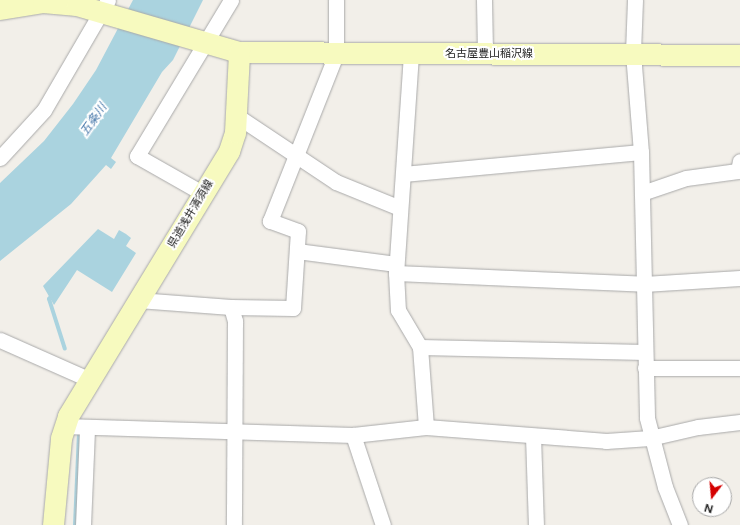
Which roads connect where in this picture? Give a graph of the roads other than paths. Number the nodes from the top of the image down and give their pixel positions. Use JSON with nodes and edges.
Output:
{"nodes":[{"id":1,"x":231,"y":0,"type":"edge"},
{"id":2,"x":336,"y":0,"type":"edge"},
{"id":3,"x":484,"y":0,"type":"edge"},
{"id":4,"x":635,"y":0,"type":"edge"},
{"id":5,"x":41,"y":1,"type":"edge"},
{"id":6,"x":78,"y":3,"type":"edge"},
{"id":7,"x":0,"y":9,"type":"edge"},
{"id":8,"x":105,"y":10,"type":"edge"},
{"id":9,"x":203,"y":43,"type":"junction"},
{"id":10,"x":239,"y":52,"type":"junction"},
{"id":11,"x":336,"y":54,"type":"junction"},
{"id":12,"x":411,"y":54,"type":"junction"},
{"id":13,"x":485,"y":54,"type":"junction"},
{"id":14,"x":633,"y":54,"type":"junction"},
{"id":15,"x":740,"y":55,"type":"edge"},
{"id":16,"x":237,"y":116,"type":"junction"},
{"id":17,"x":641,"y":152,"type":"junction"},
{"id":18,"x":294,"y":154,"type":"junction"},
{"id":19,"x":0,"y":158,"type":"edge"},
{"id":20,"x":740,"y":161,"type":"edge"},
{"id":21,"x":403,"y":174,"type":"junction"},
{"id":22,"x":642,"y":193,"type":"junction"},
{"id":23,"x":204,"y":194,"type":"junction"},
{"id":24,"x":400,"y":208,"type":"junction"},
{"id":25,"x":297,"y":251,"type":"junction"},
{"id":26,"x":396,"y":268,"type":"junction"},
{"id":27,"x":740,"y":278,"type":"edge"},
{"id":28,"x":644,"y":284,"type":"junction"},
{"id":29,"x":138,"y":300,"type":"junction"},
{"id":30,"x":231,"y":307,"type":"junction"},
{"id":31,"x":1,"y":344,"type":"edge"},
{"id":32,"x":420,"y":346,"type":"junction"},
{"id":33,"x":645,"y":352,"type":"junction"},
{"id":34,"x":645,"y":368,"type":"junction"},
{"id":35,"x":740,"y":368,"type":"edge"},
{"id":36,"x":88,"y":379,"type":"junction"},
{"id":37,"x":740,"y":422,"type":"edge"},
{"id":38,"x":64,"y":426,"type":"junction"},
{"id":39,"x":426,"y":427,"type":"junction"},
{"id":40,"x":87,"y":428,"type":"junction"},
{"id":41,"x":233,"y":431,"type":"junction"},
{"id":42,"x":354,"y":435,"type":"junction"},
{"id":43,"x":533,"y":436,"type":"junction"},
{"id":44,"x":650,"y":438,"type":"junction"},
{"id":45,"x":53,"y":525,"type":"edge"},
{"id":46,"x":83,"y":525,"type":"edge"},
{"id":47,"x":234,"y":525,"type":"edge"},
{"id":48,"x":383,"y":525,"type":"edge"},
{"id":49,"x":536,"y":525,"type":"edge"},
{"id":50,"x":680,"y":525,"type":"edge"}],
"edges":[{"from":1,"to":9,"type":"street"},
{"from":2,"to":11,"type":"street"},
{"from":3,"to":13,"type":"street"},
{"from":4,"to":14,"type":"street"},
{"from":5,"to":6,"type":"main road"},
{"from":5,"to":7,"type":"main road"},
{"from":6,"to":8,"type":"main road"},
{"from":8,"to":9,"type":"main road"},
{"from":8,"to":19,"type":"street"},
{"from":9,"to":10,"type":"main road"},
{"from":9,"to":23,"type":"street"},
{"from":10,"to":11,"type":"main road","name":"名古屋豊山稲沢線"},
{"from":10,"to":16,"type":"main road","name":"県道浅井清須線"},
{"from":11,"to":12,"type":"main road","name":"名古屋豊山稲沢線"},
{"from":11,"to":18,"type":"street"},
{"from":12,"to":13,"type":"main road","name":"名古屋豊山稲沢線"},
{"from":12,"to":21,"type":"street"},
{"from":13,"to":14,"type":"main road","name":"名古屋豊山稲沢線"},
{"from":14,"to":15,"type":"main road","name":"名古屋豊山稲沢線"},
{"from":14,"to":17,"type":"street"},
{"from":16,"to":18,"type":"street"},
{"from":16,"to":23,"type":"main road","name":"県道浅井清須線"},
{"from":17,"to":21,"type":"street"},
{"from":17,"to":22,"type":"street"},
{"from":18,"to":24,"type":"street"},
{"from":18,"to":25,"type":"street"},
{"from":20,"to":22,"type":"street"},
{"from":21,"to":24,"type":"street"},
{"from":22,"to":28,"type":"street"},
{"from":23,"to":29,"type":"main road","name":"県道浅井清須線"},
{"from":24,"to":26,"type":"street"},
{"from":25,"to":26,"type":"street"},
{"from":25,"to":30,"type":"street"},
{"from":26,"to":28,"type":"street"},
{"from":26,"to":32,"type":"street"},
{"from":27,"to":28,"type":"street"},
{"from":28,"to":33,"type":"street"},
{"from":29,"to":30,"type":"street"},
{"from":29,"to":36,"type":"main road","name":"県道浅井清須線"},
{"from":30,"to":41,"type":"street"},
{"from":31,"to":36,"type":"street"},
{"from":32,"to":33,"type":"street"},
{"from":32,"to":39,"type":"street"},
{"from":33,"to":34,"type":"street"},
{"from":34,"to":35,"type":"street"},
{"from":34,"to":44,"type":"street"},
{"from":36,"to":38,"type":"main road","name":"県道浅井清須線"},
{"from":37,"to":44,"type":"street"},
{"from":38,"to":40,"type":"street"},
{"from":38,"to":45,"type":"main road","name":"県道浅井清須線"},
{"from":39,"to":42,"type":"street"},
{"from":39,"to":43,"type":"street"},
{"from":40,"to":41,"type":"street"},
{"from":40,"to":46,"type":"street"},
{"from":41,"to":42,"type":"street"},
{"from":41,"to":47,"type":"street"},
{"from":42,"to":48,"type":"street"},
{"from":43,"to":44,"type":"street"},
{"from":43,"to":49,"type":"street"},
{"from":44,"to":50,"type":"street"}]}
